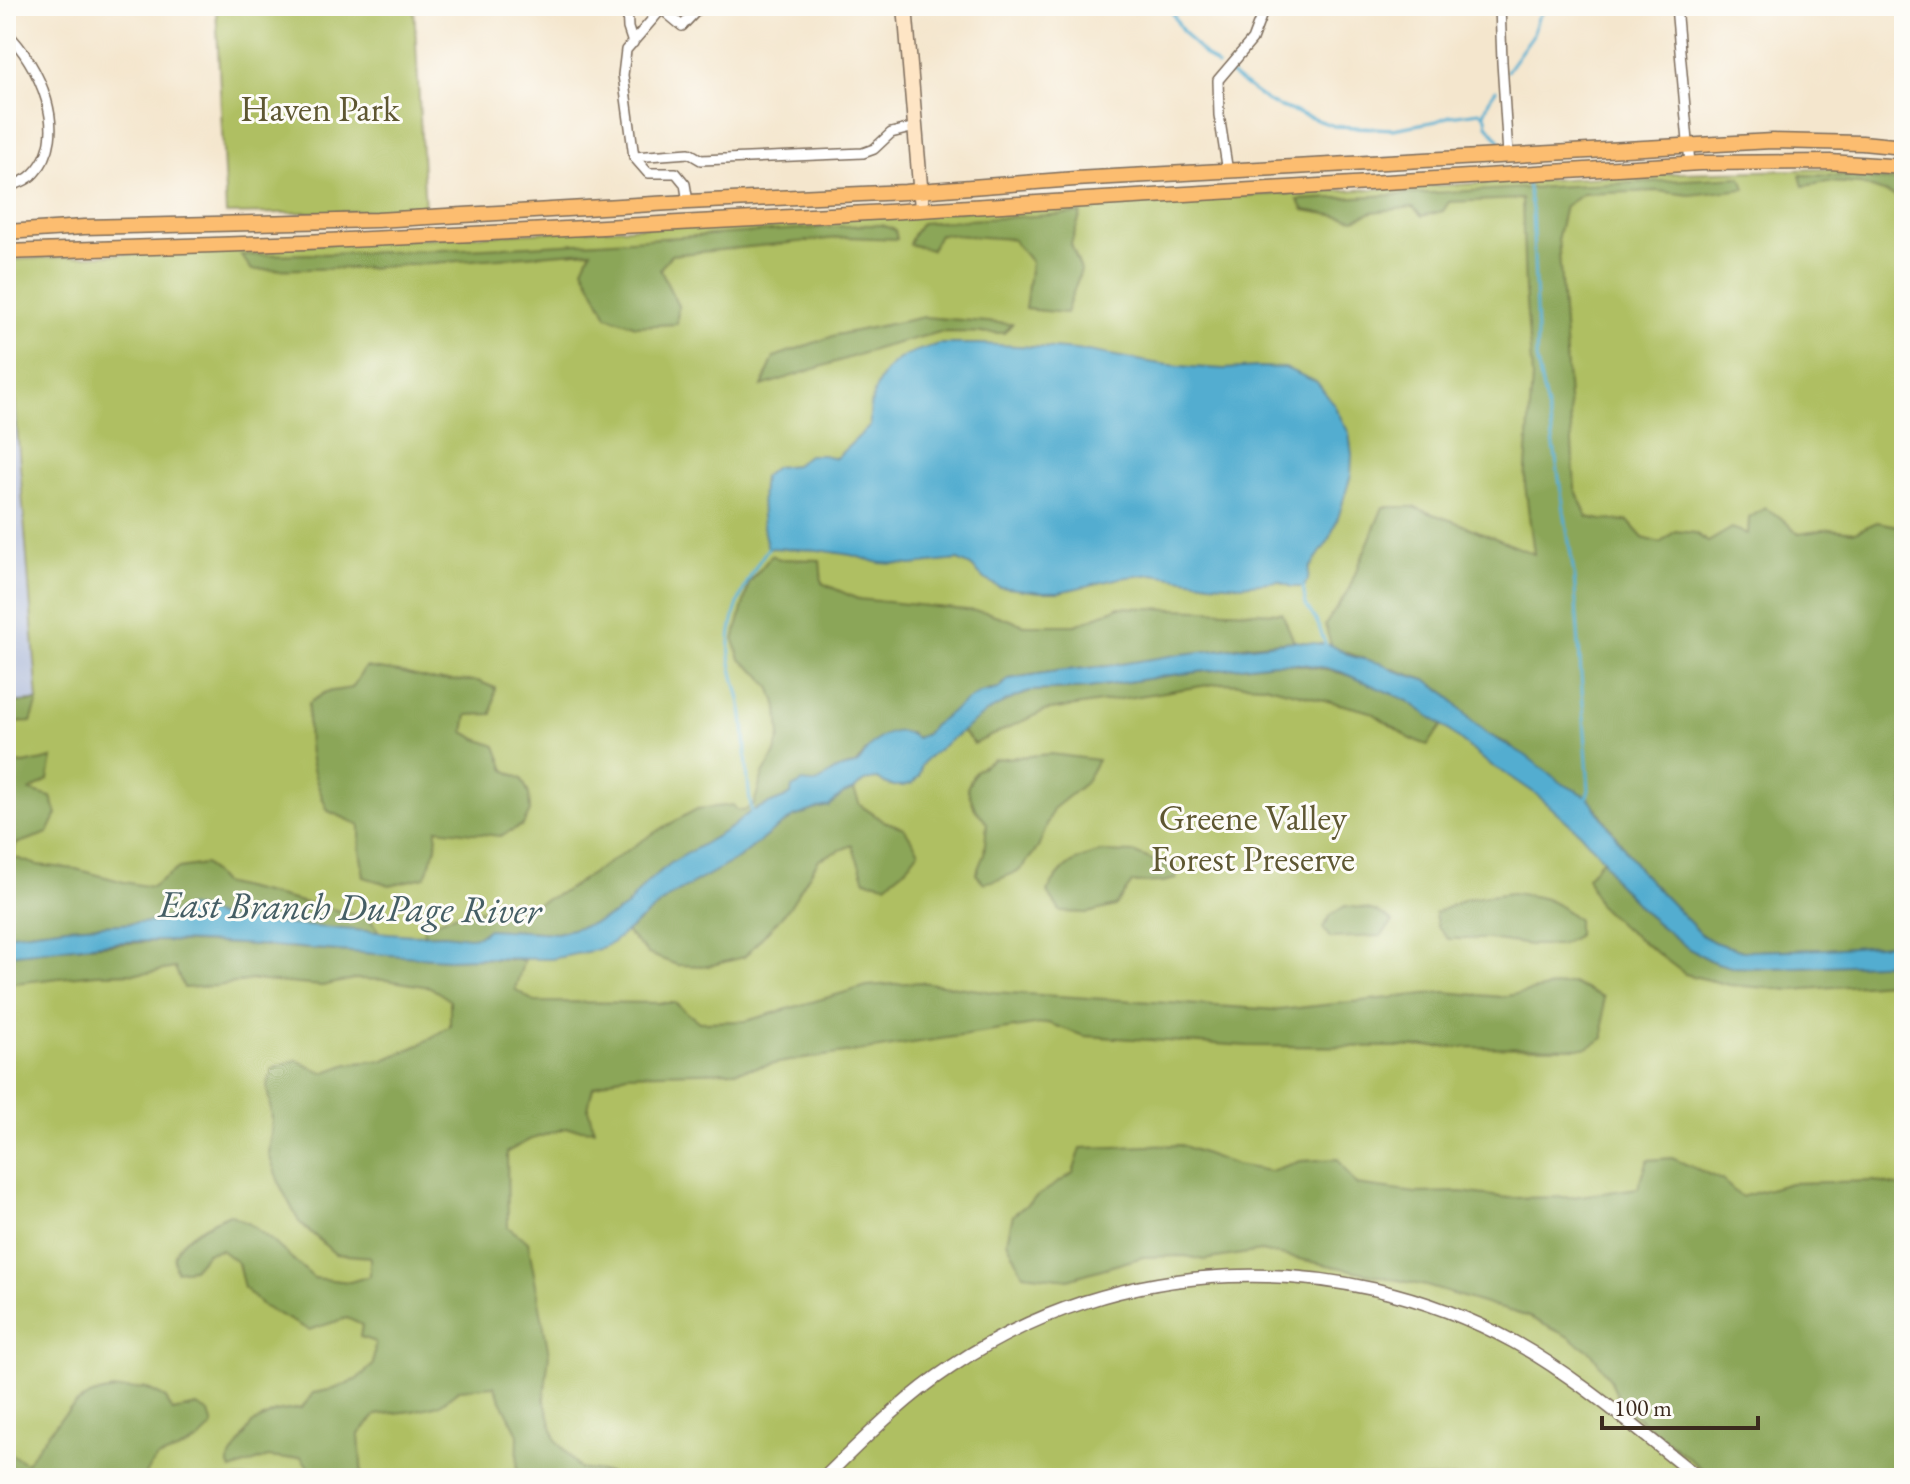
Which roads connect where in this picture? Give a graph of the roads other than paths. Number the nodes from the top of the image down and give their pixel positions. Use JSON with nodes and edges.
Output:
{"nodes":[{"id":1,"x":627,"y":6,"type":"edge"},
{"id":2,"x":701,"y":6,"type":"edge"},
{"id":3,"x":905,"y":6,"type":"edge"},
{"id":4,"x":1265,"y":6,"type":"edge"},
{"id":5,"x":1500,"y":6,"type":"edge"},
{"id":6,"x":1676,"y":6,"type":"edge"},
{"id":7,"x":661,"y":7,"type":"edge"},
{"id":8,"x":6,"y":32,"type":"edge"},
{"id":9,"x":633,"y":43,"type":"junction"},
{"id":10,"x":915,"y":127,"type":"junction"},
{"id":11,"x":1689,"y":145,"type":"junction"},
{"id":12,"x":1904,"y":147,"type":"edge"},
{"id":13,"x":1508,"y":155,"type":"junction"},
{"id":14,"x":634,"y":157,"type":"junction"},
{"id":15,"x":1690,"y":164,"type":"junction"},
{"id":16,"x":1904,"y":167,"type":"edge"},
{"id":17,"x":1228,"y":172,"type":"junction"},
{"id":18,"x":6,"y":187,"type":"edge"},
{"id":19,"x":920,"y":191,"type":"junction"},
{"id":20,"x":688,"y":202,"type":"junction"},
{"id":21,"x":922,"y":209,"type":"junction"},
{"id":22,"x":6,"y":232,"type":"edge"},
{"id":23,"x":6,"y":252,"type":"edge"},
{"id":24,"x":824,"y":1478,"type":"edge"},
{"id":25,"x":1699,"y":1478,"type":"edge"}],
"edges":[{"from":1,"to":9,"type":"street"},
{"from":2,"to":7,"type":"street"},
{"from":3,"to":10,"type":"main road"},
{"from":4,"to":17,"type":"street"},
{"from":5,"to":13,"type":"street"},
{"from":6,"to":11,"type":"street"},
{"from":7,"to":9,"type":"street"},
{"from":8,"to":18,"type":"street"},
{"from":9,"to":14,"type":"street"},
{"from":10,"to":14,"type":"street"},
{"from":10,"to":19,"type":"main road"},
{"from":11,"to":12,"type":"main road"},
{"from":11,"to":13,"type":"main road"},
{"from":11,"to":15,"type":"street"},
{"from":13,"to":17,"type":"main road"},
{"from":14,"to":20,"type":"street"},
{"from":15,"to":16,"type":"main road"},
{"from":15,"to":21,"type":"main road"},
{"from":17,"to":19,"type":"main road"},
{"from":19,"to":20,"type":"main road"},
{"from":19,"to":21,"type":"main road"},
{"from":20,"to":22,"type":"main road"},
{"from":21,"to":23,"type":"main road"},
{"from":24,"to":25,"type":"street"}]}
